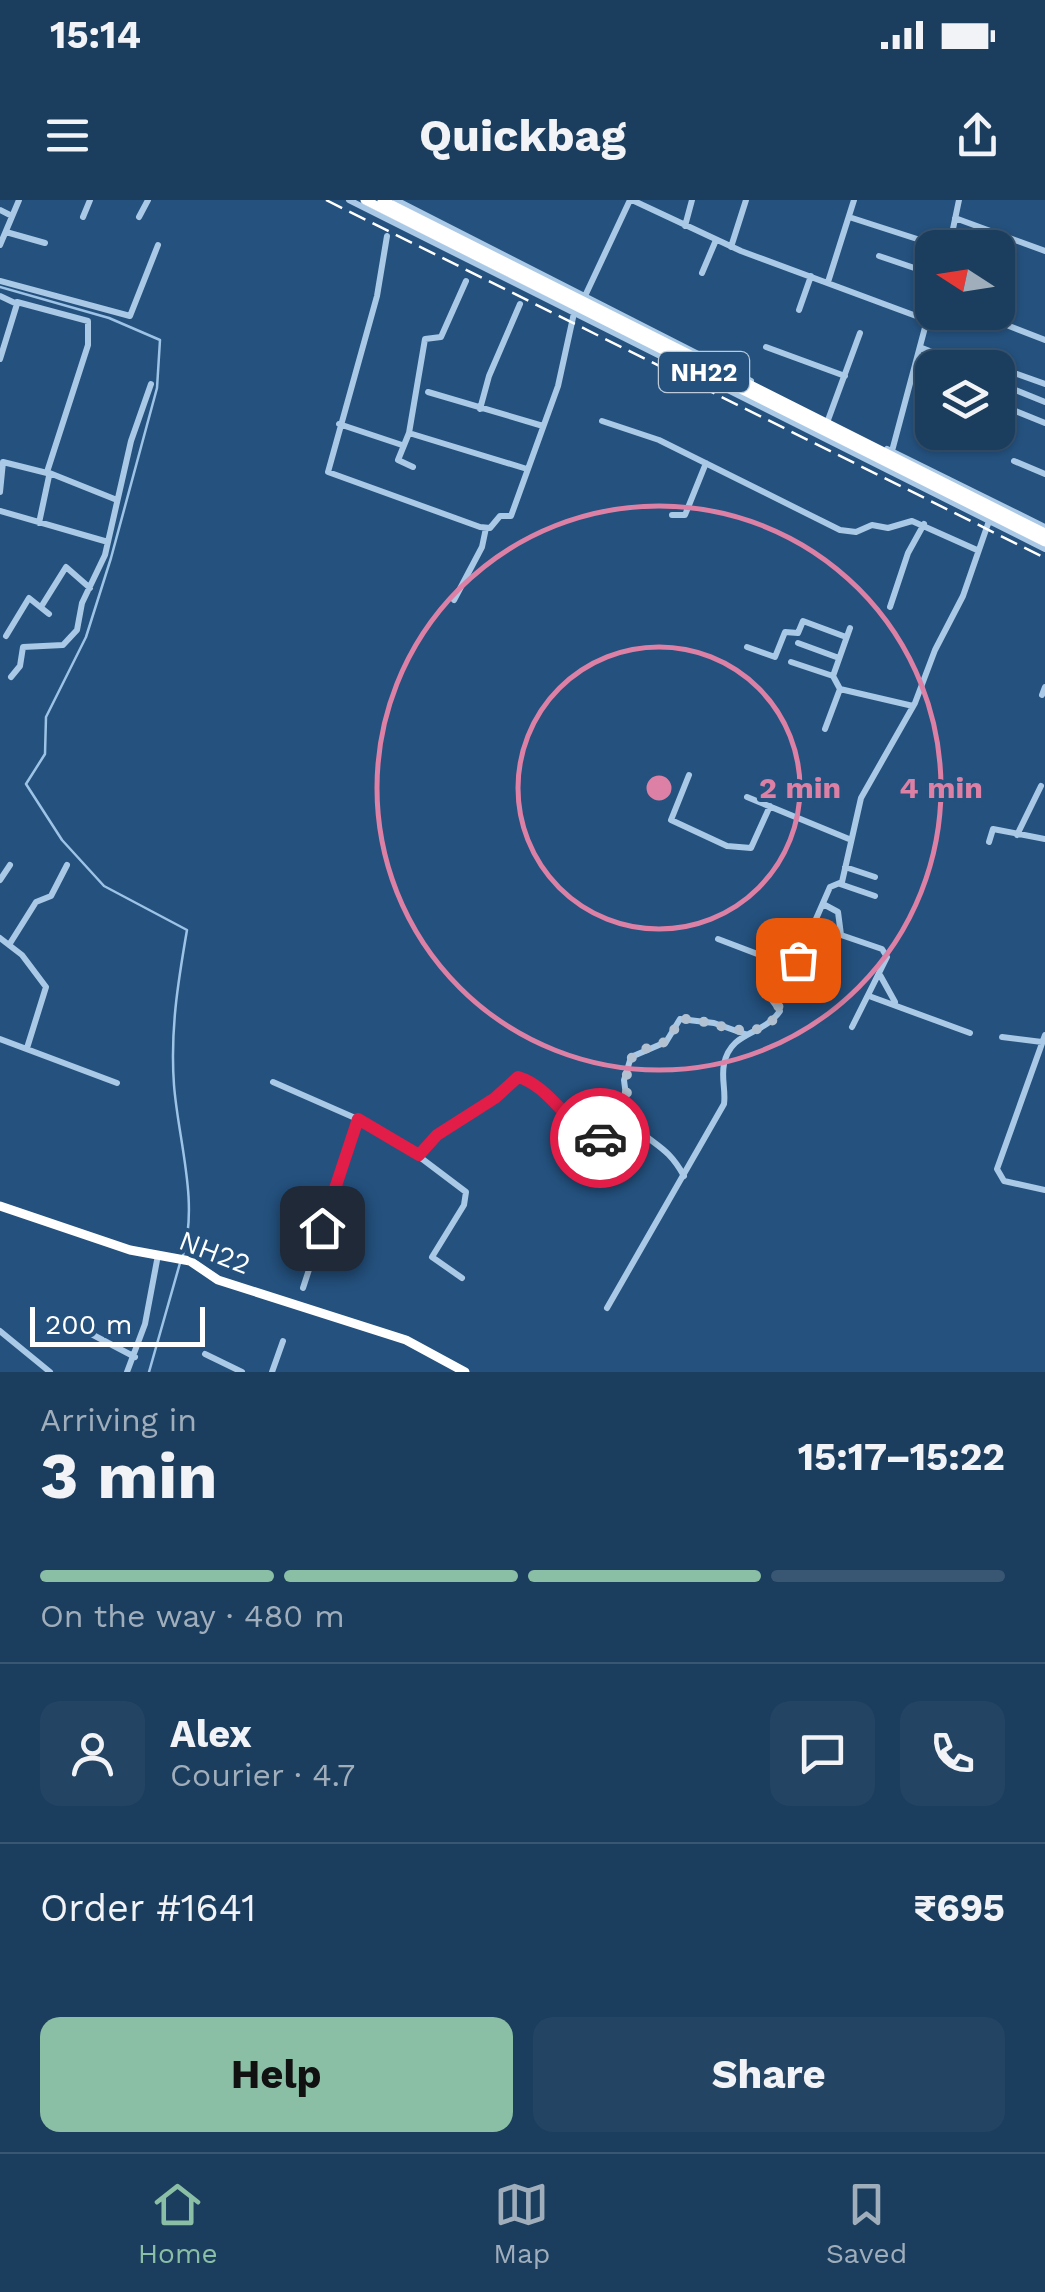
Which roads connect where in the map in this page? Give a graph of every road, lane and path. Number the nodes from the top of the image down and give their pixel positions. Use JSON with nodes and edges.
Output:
{"nodes":[{"id":1,"x":19,"y":200,"type":"edge"},
{"id":2,"x":90,"y":200,"type":"edge"},
{"id":3,"x":148,"y":200,"type":"edge"},
{"id":4,"x":349,"y":200,"type":"edge"},
{"id":5,"x":365,"y":200,"type":"edge"},
{"id":6,"x":382,"y":200,"type":"edge"},
{"id":7,"x":396,"y":200,"type":"edge"},
{"id":8,"x":631,"y":200,"type":"edge"},
{"id":9,"x":692,"y":200,"type":"edge"},
{"id":10,"x":746,"y":200,"type":"edge"},
{"id":11,"x":854,"y":200,"type":"edge"},
{"id":12,"x":959,"y":200,"type":"edge"},
{"id":13,"x":0,"y":210,"type":"edge"},
{"id":14,"x":12,"y":216,"type":"junction"},
{"id":15,"x":84,"y":216,"type":"dead end"},
{"id":16,"x":139,"y":217,"type":"dead end"},
{"id":17,"x":849,"y":217,"type":"junction"},
{"id":18,"x":955,"y":218,"type":"junction"},
{"id":19,"x":685,"y":226,"type":"junction"},
{"id":20,"x":952,"y":230,"type":"edge"},
{"id":21,"x":6,"y":232,"type":"junction"},
{"id":22,"x":387,"y":236,"type":"dead end"},
{"id":23,"x":915,"y":238,"type":"edge"},
{"id":24,"x":716,"y":240,"type":"junction"},
{"id":25,"x":45,"y":243,"type":"dead end"},
{"id":26,"x":0,"y":245,"type":"edge"},
{"id":27,"x":158,"y":246,"type":"dead end"},
{"id":28,"x":731,"y":246,"type":"junction"},
{"id":29,"x":1045,"y":251,"type":"edge"},
{"id":30,"x":879,"y":256,"type":"dead end"},
{"id":31,"x":915,"y":268,"type":"edge"},
{"id":32,"x":702,"y":274,"type":"dead end"},
{"id":33,"x":811,"y":276,"type":"junction"},
{"id":34,"x":0,"y":281,"type":"edge"},
{"id":35,"x":466,"y":281,"type":"dead end"},
{"id":36,"x":558,"y":282,"type":"junction"},
{"id":37,"x":828,"y":282,"type":"junction"},
{"id":38,"x":0,"y":296,"type":"edge"},
{"id":39,"x":585,"y":296,"type":"junction"},
{"id":40,"x":549,"y":300,"type":"junction"},
{"id":41,"x":17,"y":302,"type":"junction"},
{"id":42,"x":520,"y":304,"type":"dead end"},
{"id":43,"x":799,"y":310,"type":"dead end"},
{"id":44,"x":574,"y":313,"type":"junction"},
{"id":45,"x":915,"y":317,"type":"edge"},
{"id":46,"x":1015,"y":328,"type":"edge"},
{"id":47,"x":926,"y":330,"type":"edge"},
{"id":48,"x":860,"y":334,"type":"dead end"},
{"id":49,"x":1045,"y":340,"type":"edge"},
{"id":50,"x":766,"y":347,"type":"dead end"},
{"id":51,"x":922,"y":348,"type":"junction"},
{"id":52,"x":928,"y":350,"type":"edge"},
{"id":53,"x":1,"y":355,"type":"edge"},
{"id":54,"x":1015,"y":372,"type":"edge"},
{"id":55,"x":914,"y":373,"type":"joint"},
{"id":56,"x":844,"y":376,"type":"junction"},
{"id":57,"x":150,"y":384,"type":"dead end"},
{"id":58,"x":1045,"y":384,"type":"edge"},
{"id":59,"x":1015,"y":389,"type":"edge"},
{"id":60,"x":428,"y":392,"type":"dead end"},
{"id":61,"x":1045,"y":402,"type":"edge"},
{"id":62,"x":480,"y":409,"type":"junction"},
{"id":63,"x":1015,"y":411,"type":"edge"},
{"id":64,"x":828,"y":420,"type":"junction"},
{"id":65,"x":602,"y":421,"type":"dead end"},
{"id":66,"x":340,"y":424,"type":"junction"},
{"id":67,"x":1045,"y":424,"type":"edge"},
{"id":68,"x":543,"y":426,"type":"junction"},
{"id":69,"x":409,"y":433,"type":"junction"},
{"id":70,"x":402,"y":445,"type":"junction"},
{"id":71,"x":892,"y":452,"type":"junction"},
{"id":72,"x":1014,"y":461,"type":"dead end"},
{"id":73,"x":706,"y":463,"type":"junction"},
{"id":74,"x":920,"y":465,"type":"junction"},
{"id":75,"x":413,"y":467,"type":"dead end"},
{"id":76,"x":528,"y":469,"type":"junction"},
{"id":77,"x":718,"y":472,"type":"junction"},
{"id":78,"x":48,"y":474,"type":"junction"},
{"id":79,"x":702,"y":474,"type":"junction"},
{"id":80,"x":1045,"y":474,"type":"edge"},
{"id":81,"x":912,"y":483,"type":"junction"},
{"id":82,"x":0,"y":492,"type":"edge"},
{"id":83,"x":117,"y":500,"type":"junction"},
{"id":84,"x":0,"y":511,"type":"edge"},
{"id":85,"x":672,"y":514,"type":"dead end"},
{"id":86,"x":989,"y":522,"type":"junction"},
{"id":87,"x":38,"y":523,"type":"junction"},
{"id":88,"x":924,"y":524,"type":"junction"},
{"id":89,"x":486,"y":528,"type":"junction"},
{"id":90,"x":1045,"y":530,"type":"edge"},
{"id":91,"x":108,"y":542,"type":"junction"},
{"id":92,"x":1045,"y":546,"type":"edge"},
{"id":93,"x":977,"y":550,"type":"junction"},
{"id":94,"x":90,"y":588,"type":"junction"},
{"id":95,"x":454,"y":600,"type":"dead end"},
{"id":96,"x":41,"y":607,"type":"junction"},
{"id":97,"x":890,"y":607,"type":"dead end"},
{"id":98,"x":49,"y":614,"type":"dead end"},
{"id":99,"x":850,"y":628,"type":"dead end"},
{"id":100,"x":6,"y":636,"type":"dead end"},
{"id":101,"x":846,"y":638,"type":"junction"},
{"id":102,"x":798,"y":643,"type":"dead end"},
{"id":103,"x":747,"y":647,"type":"dead end"},
{"id":104,"x":840,"y":658,"type":"junction"},
{"id":105,"x":791,"y":662,"type":"dead end"},
{"id":106,"x":833,"y":676,"type":"junction"},
{"id":107,"x":11,"y":677,"type":"dead end"},
{"id":108,"x":840,"y":688,"type":"junction"},
{"id":109,"x":914,"y":706,"type":"junction"},
{"id":110,"x":824,"y":730,"type":"dead end"},
{"id":111,"x":688,"y":775,"type":"dead end"},
{"id":112,"x":1041,"y":786,"type":"dead end"},
{"id":113,"x":747,"y":797,"type":"dead end"},
{"id":114,"x":770,"y":806,"type":"junction"},
{"id":115,"x":1017,"y":835,"type":"junction"},
{"id":116,"x":1045,"y":839,"type":"edge"},
{"id":117,"x":849,"y":840,"type":"junction"},
{"id":118,"x":988,"y":842,"type":"dead end"},
{"id":119,"x":10,"y":865,"type":"dead end"},
{"id":120,"x":66,"y":865,"type":"dead end"},
{"id":121,"x":845,"y":867,"type":"junction"},
{"id":122,"x":875,"y":877,"type":"dead end"},
{"id":123,"x":0,"y":880,"type":"edge"},
{"id":124,"x":840,"y":884,"type":"junction"},
{"id":125,"x":875,"y":896,"type":"dead end"},
{"id":126,"x":825,"y":905,"type":"junction"},
{"id":127,"x":0,"y":938,"type":"edge"},
{"id":128,"x":718,"y":939,"type":"dead end"},
{"id":129,"x":9,"y":945,"type":"junction"},
{"id":130,"x":797,"y":960,"type":"junction"},
{"id":131,"x":776,"y":961,"type":"junction"},
{"id":132,"x":880,"y":975,"type":"junction"},
{"id":133,"x":794,"y":980,"type":"dead end"},
{"id":134,"x":869,"y":996,"type":"junction"},
{"id":135,"x":896,"y":1004,"type":"junction"},
{"id":136,"x":852,"y":1027,"type":"dead end"},
{"id":137,"x":970,"y":1033,"type":"dead end"},
{"id":138,"x":745,"y":1034,"type":"junction"},
{"id":139,"x":1002,"y":1036,"type":"dead end"},
{"id":140,"x":1044,"y":1038,"type":"edge"},
{"id":141,"x":0,"y":1039,"type":"edge"},
{"id":142,"x":27,"y":1048,"type":"junction"},
{"id":143,"x":117,"y":1082,"type":"dead end"},
{"id":144,"x":274,"y":1082,"type":"dead end"},
{"id":145,"x":626,"y":1099,"type":"junction"},
{"id":146,"x":358,"y":1119,"type":"junction"},
{"id":147,"x":632,"y":1124,"type":"junction"},
{"id":148,"x":606,"y":1136,"type":"junction"},
{"id":149,"x":417,"y":1155,"type":"junction"},
{"id":150,"x":684,"y":1176,"type":"junction"},
{"id":151,"x":1045,"y":1190,"type":"edge"},
{"id":152,"x":0,"y":1206,"type":"edge"},
{"id":153,"x":158,"y":1255,"type":"junction"},
{"id":154,"x":462,"y":1278,"type":"dead end"},
{"id":155,"x":302,"y":1288,"type":"dead end"},
{"id":156,"x":607,"y":1308,"type":"dead end"},
{"id":157,"x":76,"y":1326,"type":"dead end"},
{"id":158,"x":0,"y":1331,"type":"edge"},
{"id":159,"x":283,"y":1341,"type":"dead end"},
{"id":160,"x":205,"y":1354,"type":"dead end"},
{"id":161,"x":134,"y":1356,"type":"junction"},
{"id":162,"x":50,"y":1372,"type":"edge"},
{"id":163,"x":127,"y":1372,"type":"edge"},
{"id":164,"x":242,"y":1372,"type":"edge"},
{"id":165,"x":272,"y":1372,"type":"edge"},
{"id":166,"x":465,"y":1372,"type":"edge"}],
"edges":[{"from":1,"to":14,"type":"street"},
{"from":2,"to":15,"type":"street"},
{"from":3,"to":16,"type":"street"},
{"from":4,"to":40,"type":"street"},
{"from":5,"to":92,"type":"highway","number":"NH22","bridge":true},
{"from":6,"to":90,"type":"highway","number":"NH22","bridge":true},
{"from":7,"to":36,"type":"street"},
{"from":8,"to":19,"type":"street"},
{"from":8,"to":39,"type":"street"},
{"from":9,"to":19,"type":"street"},
{"from":10,"to":28,"type":"street"},
{"from":11,"to":17,"type":"street"},
{"from":12,"to":18,"type":"street"},
{"from":13,"to":14,"type":"street"},
{"from":14,"to":21,"type":"street"},
{"from":17,"to":23,"type":"street"},
{"from":17,"to":37,"type":"street"},
{"from":18,"to":20,"type":"street"},
{"from":18,"to":29,"type":"street"},
{"from":19,"to":24,"type":"street"},
{"from":21,"to":25,"type":"street"},
{"from":21,"to":26,"type":"street"},
{"from":22,"to":66,"type":"street"},
{"from":24,"to":28,"type":"street"},
{"from":24,"to":32,"type":"street"},
{"from":27,"to":34,"type":"street"},
{"from":28,"to":33,"type":"street"},
{"from":30,"to":31,"type":"street"},
{"from":33,"to":37,"type":"street"},
{"from":33,"to":43,"type":"street"},
{"from":35,"to":69,"type":"street"},
{"from":36,"to":39,"type":"street"},
{"from":36,"to":40,"type":"street"},
{"from":37,"to":45,"type":"street"},
{"from":38,"to":41,"type":"street"},
{"from":39,"to":64,"type":"street"},
{"from":40,"to":44,"type":"street"},
{"from":41,"to":53,"type":"street"},
{"from":41,"to":78,"type":"street"},
{"from":42,"to":62,"type":"street"},
{"from":44,"to":68,"type":"street"},
{"from":44,"to":81,"type":"street"},
{"from":46,"to":49,"type":"street"},
{"from":47,"to":51,"type":"street"},
{"from":48,"to":56,"type":"street"},
{"from":50,"to":56,"type":"street"},
{"from":51,"to":52,"type":"street"},
{"from":51,"to":55,"type":"street"},
{"from":54,"to":58,"type":"street"},
{"from":55,"to":71,"type":"street"},
{"from":56,"to":64,"type":"street"},
{"from":57,"to":83,"type":"street"},
{"from":59,"to":61,"type":"street"},
{"from":60,"to":62,"type":"street"},
{"from":62,"to":68,"type":"street"},
{"from":63,"to":67,"type":"street"},
{"from":64,"to":71,"type":"street"},
{"from":65,"to":73,"type":"street"},
{"from":66,"to":70,"type":"street"},
{"from":66,"to":89,"type":"street"},
{"from":68,"to":76,"type":"street"},
{"from":69,"to":70,"type":"street"},
{"from":69,"to":76,"type":"street"},
{"from":70,"to":75,"type":"street"},
{"from":71,"to":74,"type":"street"},
{"from":72,"to":80,"type":"street"},
{"from":73,"to":77,"type":"street"},
{"from":73,"to":79,"type":"street"},
{"from":74,"to":81,"type":"street"},
{"from":74,"to":90,"type":"street"},
{"from":76,"to":89,"type":"street"},
{"from":77,"to":79,"type":"street"},
{"from":77,"to":88,"type":"street"},
{"from":78,"to":82,"type":"street"},
{"from":78,"to":83,"type":"street"},
{"from":78,"to":87,"type":"street"},
{"from":79,"to":85,"type":"street"},
{"from":81,"to":86,"type":"street"},
{"from":83,"to":91,"type":"street"},
{"from":84,"to":87,"type":"street"},
{"from":86,"to":92,"type":"street"},
{"from":86,"to":93,"type":"street"},
{"from":87,"to":91,"type":"street"},
{"from":88,"to":93,"type":"street"},
{"from":88,"to":97,"type":"street"},
{"from":89,"to":95,"type":"street"},
{"from":91,"to":94,"type":"street"},
{"from":93,"to":109,"type":"street"},
{"from":94,"to":96,"type":"street"},
{"from":94,"to":107,"type":"street"},
{"from":96,"to":98,"type":"street"},
{"from":96,"to":100,"type":"street"},
{"from":99,"to":101,"type":"street"},
{"from":101,"to":103,"type":"street"},
{"from":101,"to":104,"type":"street"},
{"from":102,"to":104,"type":"street"},
{"from":104,"to":106,"type":"street"},
{"from":105,"to":106,"type":"street"},
{"from":106,"to":108,"type":"street"},
{"from":108,"to":109,"type":"street"},
{"from":108,"to":110,"type":"street"},
{"from":109,"to":117,"type":"street"},
{"from":111,"to":114,"type":"street"},
{"from":112,"to":115,"type":"street"},
{"from":113,"to":114,"type":"street"},
{"from":114,"to":117,"type":"street"},
{"from":115,"to":116,"type":"street"},
{"from":115,"to":118,"type":"street"},
{"from":117,"to":121,"type":"street"},
{"from":119,"to":123,"type":"street"},
{"from":120,"to":129,"type":"street"},
{"from":121,"to":122,"type":"street"},
{"from":121,"to":124,"type":"street"},
{"from":124,"to":125,"type":"street"},
{"from":124,"to":126,"type":"street"},
{"from":126,"to":130,"type":"street"},
{"from":126,"to":132,"type":"street"},
{"from":127,"to":129,"type":"street"},
{"from":128,"to":131,"type":"street"},
{"from":129,"to":142,"type":"street"},
{"from":130,"to":131,"type":"street"},
{"from":130,"to":133,"type":"street"},
{"from":131,"to":138,"type":"street"},
{"from":132,"to":134,"type":"street"},
{"from":132,"to":135,"type":"street"},
{"from":134,"to":135,"type":"street"},
{"from":134,"to":136,"type":"street"},
{"from":135,"to":137,"type":"street"},
{"from":138,"to":145,"type":"street"},
{"from":138,"to":150,"type":"street"},
{"from":139,"to":140,"type":"street"},
{"from":140,"to":151,"type":"street"},
{"from":141,"to":142,"type":"street"},
{"from":142,"to":143,"type":"street"},
{"from":144,"to":146,"type":"street"},
{"from":145,"to":147,"type":"street"},
{"from":145,"to":148,"type":"street"},
{"from":146,"to":149,"type":"street"},
{"from":146,"to":155,"type":"street"},
{"from":147,"to":148,"type":"street"},
{"from":147,"to":150,"type":"street"},
{"from":148,"to":149,"type":"street"},
{"from":149,"to":154,"type":"street"},
{"from":150,"to":156,"type":"street"},
{"from":152,"to":153,"type":"highway","name":"NH22"},
{"from":153,"to":161,"type":"street"},
{"from":153,"to":166,"type":"highway","name":"NH22"},
{"from":157,"to":161,"type":"street"},
{"from":158,"to":162,"type":"street"},
{"from":159,"to":165,"type":"street"},
{"from":160,"to":164,"type":"street"},
{"from":161,"to":163,"type":"street"}]}
